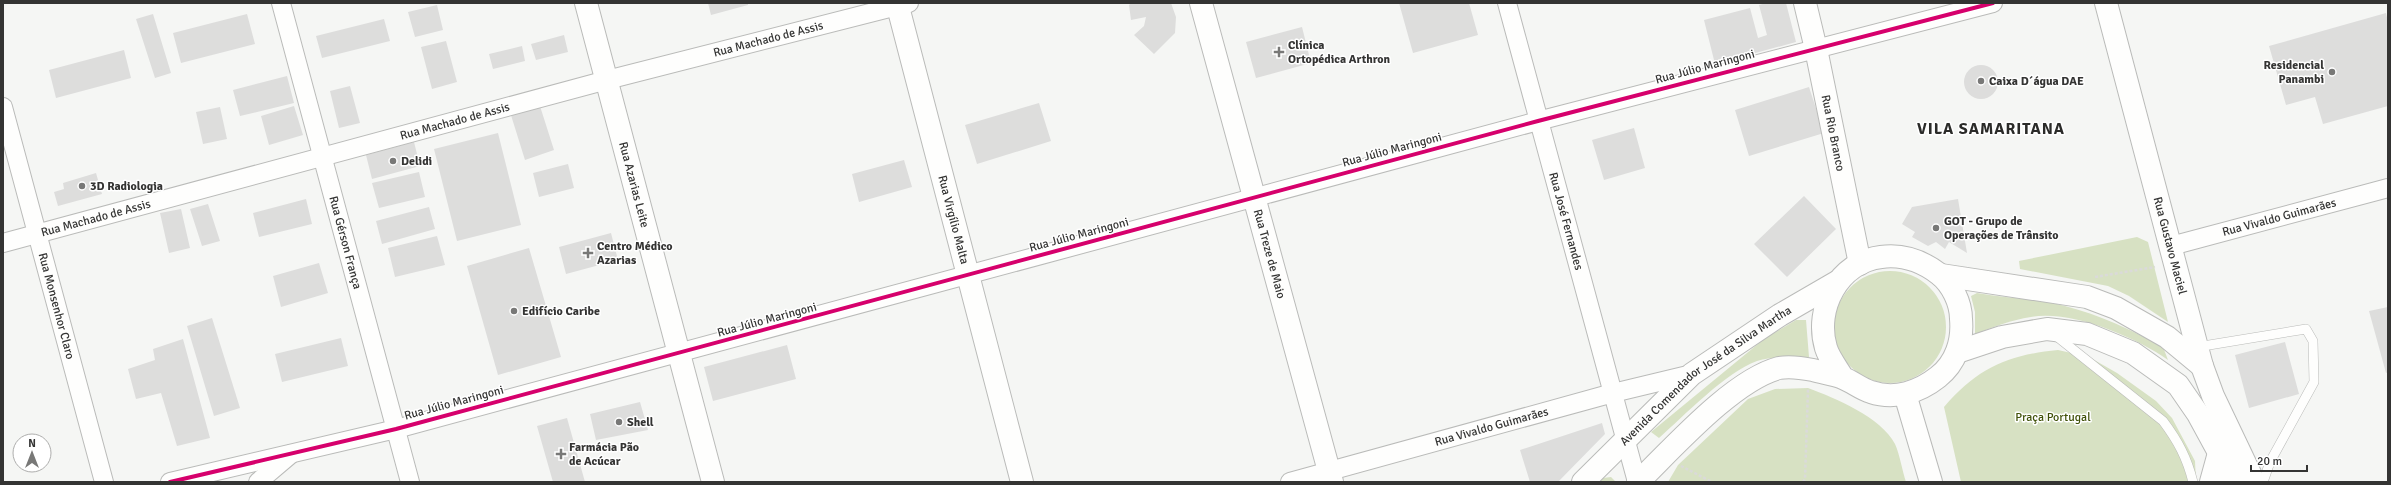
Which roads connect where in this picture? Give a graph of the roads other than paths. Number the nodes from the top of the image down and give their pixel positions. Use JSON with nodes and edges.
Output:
{"nodes":[{"id":1,"x":281,"y":3,"type":"edge"},
{"id":2,"x":586,"y":3,"type":"edge"},
{"id":3,"x":1201,"y":3,"type":"edge"},
{"id":4,"x":1507,"y":3,"type":"edge"},
{"id":5,"x":1805,"y":3,"type":"edge"},
{"id":6,"x":1993,"y":3,"type":"edge"},
{"id":7,"x":2106,"y":3,"type":"edge"},
{"id":8,"x":901,"y":4,"type":"edge"},
{"id":9,"x":1816,"y":49,"type":"junction"},
{"id":10,"x":607,"y":80,"type":"junction"},
{"id":11,"x":3,"y":106,"type":"edge"},
{"id":12,"x":1538,"y":121,"type":"junction"},
{"id":13,"x":323,"y":156,"type":"junction"},
{"id":14,"x":2388,"y":188,"type":"edge"},
{"id":15,"x":1253,"y":198,"type":"junction"},
{"id":16,"x":37,"y":234,"type":"junction"},
{"id":17,"x":3,"y":243,"type":"edge"},
{"id":18,"x":2173,"y":255,"type":"junction"},
{"id":19,"x":1860,"y":264,"type":"junction"},
{"id":20,"x":1941,"y":275,"type":"junction"},
{"id":21,"x":968,"y":276,"type":"junction"},
{"id":22,"x":1837,"y":282,"type":"junction"},
{"id":23,"x":2048,"y":329,"type":"junction"},
{"id":24,"x":1957,"y":352,"type":"junction"},
{"id":25,"x":679,"y":354,"type":"junction"},
{"id":26,"x":2200,"y":357,"type":"junction"},
{"id":27,"x":1692,"y":374,"type":"junction"},
{"id":28,"x":1843,"y":378,"type":"junction"},
{"id":29,"x":1613,"y":393,"type":"junction"},
{"id":30,"x":1905,"y":394,"type":"junction"},
{"id":31,"x":396,"y":429,"type":"junction"},
{"id":32,"x":1625,"y":440,"type":"junction"},
{"id":33,"x":294,"y":451,"type":"junction"},
{"id":34,"x":2219,"y":453,"type":"junction"},
{"id":35,"x":1331,"y":477,"type":"edge"},
{"id":36,"x":104,"y":482,"type":"edge"},
{"id":37,"x":170,"y":482,"type":"edge"},
{"id":38,"x":258,"y":482,"type":"edge"},
{"id":39,"x":410,"y":482,"type":"edge"},
{"id":40,"x":713,"y":482,"type":"edge"},
{"id":41,"x":1022,"y":482,"type":"edge"},
{"id":42,"x":1290,"y":482,"type":"edge"},
{"id":43,"x":1584,"y":482,"type":"edge"},
{"id":44,"x":1638,"y":482,"type":"edge"},
{"id":45,"x":1932,"y":482,"type":"edge"},
{"id":46,"x":2193,"y":482,"type":"edge"},
{"id":47,"x":2211,"y":482,"type":"edge"},
{"id":48,"x":2235,"y":482,"type":"edge"},
{"id":49,"x":2254,"y":482,"type":"edge"},
{"id":50,"x":2263,"y":482,"type":"edge"}],
"edges":[{"from":1,"to":13,"type":"street","name":"Rua Gérson França"},
{"from":2,"to":10,"type":"main road","name":"Rua Azarias Leite"},
{"from":3,"to":15,"type":"main road","name":"Rua Treze de Maio"},
{"from":4,"to":12,"type":"street","name":"Rua José Fernandes"},
{"from":5,"to":9,"type":"main road","name":"Rua Rio Branco"},
{"from":6,"to":9,"type":"street","name":"Rua Júlio Maringoni"},
{"from":7,"to":18,"type":"main road","name":"Rua Gustavo Maciel"},
{"from":8,"to":10,"type":"street","name":"Rua Machado de Assis"},
{"from":8,"to":21,"type":"main road","name":"Rua Virgílio Malta"},
{"from":9,"to":12,"type":"street","name":"Rua Júlio Maringoni"},
{"from":9,"to":19,"type":"main road","name":"Rua Rio Branco"},
{"from":10,"to":13,"type":"street","name":"Rua Machado de Assis"},
{"from":10,"to":25,"type":"main road","name":"Rua Azarias Leite"},
{"from":11,"to":16,"type":"street","name":"Rua Monsenhor Claro"},
{"from":12,"to":15,"type":"street","name":"Rua Júlio Maringoni"},
{"from":12,"to":29,"type":"street","name":"Rua José Fernandes"},
{"from":13,"to":16,"type":"street","name":"Rua Machado de Assis"},
{"from":13,"to":31,"type":"street","name":"Rua Gérson França"},
{"from":14,"to":18,"type":"street","name":"Rua Vivaldo Guimarães"},
{"from":15,"to":21,"type":"street","name":"Rua Júlio Maringoni"},
{"from":15,"to":35,"type":"main road","name":"Rua Treze de Maio"},
{"from":16,"to":17,"type":"street","name":"Rua Machado de Assis"},
{"from":16,"to":36,"type":"street","name":"Rua Monsenhor Claro"},
{"from":18,"to":26,"type":"main road","name":"Rua Gustavo Maciel"},
{"from":19,"to":20,"type":"main road"},
{"from":19,"to":22,"type":"main road"},
{"from":20,"to":24,"type":"main road"},
{"from":20,"to":26,"type":"main road"},
{"from":21,"to":25,"type":"street","name":"Rua Júlio Maringoni"},
{"from":21,"to":41,"type":"main road","name":"Rua Virgílio Malta"},
{"from":22,"to":27,"type":"main road","name":"Avenida Comendador José da Silva Martha"},
{"from":22,"to":28,"type":"main road"},
{"from":23,"to":24,"type":"main road"},
{"from":23,"to":34,"type":"main road"},
{"from":23,"to":46,"type":"lane"},
{"from":24,"to":30,"type":"main road"},
{"from":25,"to":31,"type":"street","name":"Rua Júlio Maringoni"},
{"from":25,"to":40,"type":"main road","name":"Rua Azarias Leite"},
{"from":26,"to":49,"type":"main road","name":"Rua Gustavo Maciel"},
{"from":26,"to":50,"type":"lane"},
{"from":27,"to":29,"type":"street","name":"Rua Vivaldo Guimarães"},
{"from":27,"to":32,"type":"main road","name":"Avenida Comendador José da Silva Martha"},
{"from":28,"to":30,"type":"main road"},
{"from":28,"to":44,"type":"main road"},
{"from":29,"to":32,"type":"street","name":"Rua José Fernandes"},
{"from":29,"to":35,"type":"street","name":"Rua Vivaldo Guimarães"},
{"from":30,"to":45,"type":"main road"},
{"from":31,"to":33,"type":"street","name":"Rua Júlio Maringoni"},
{"from":31,"to":39,"type":"street","name":"Rua Gérson França"},
{"from":32,"to":43,"type":"main road","name":"Avenida Comendador José da Silva Martha"},
{"from":32,"to":44,"type":"street","name":"Rua José Fernandes"},
{"from":33,"to":37,"type":"street","name":"Rua Júlio Maringoni"},
{"from":33,"to":38,"type":"street"},
{"from":34,"to":47,"type":"main road"},
{"from":34,"to":48,"type":"main road"},
{"from":35,"to":42,"type":"street","name":"Rua Vivaldo Guimarães"}]}
